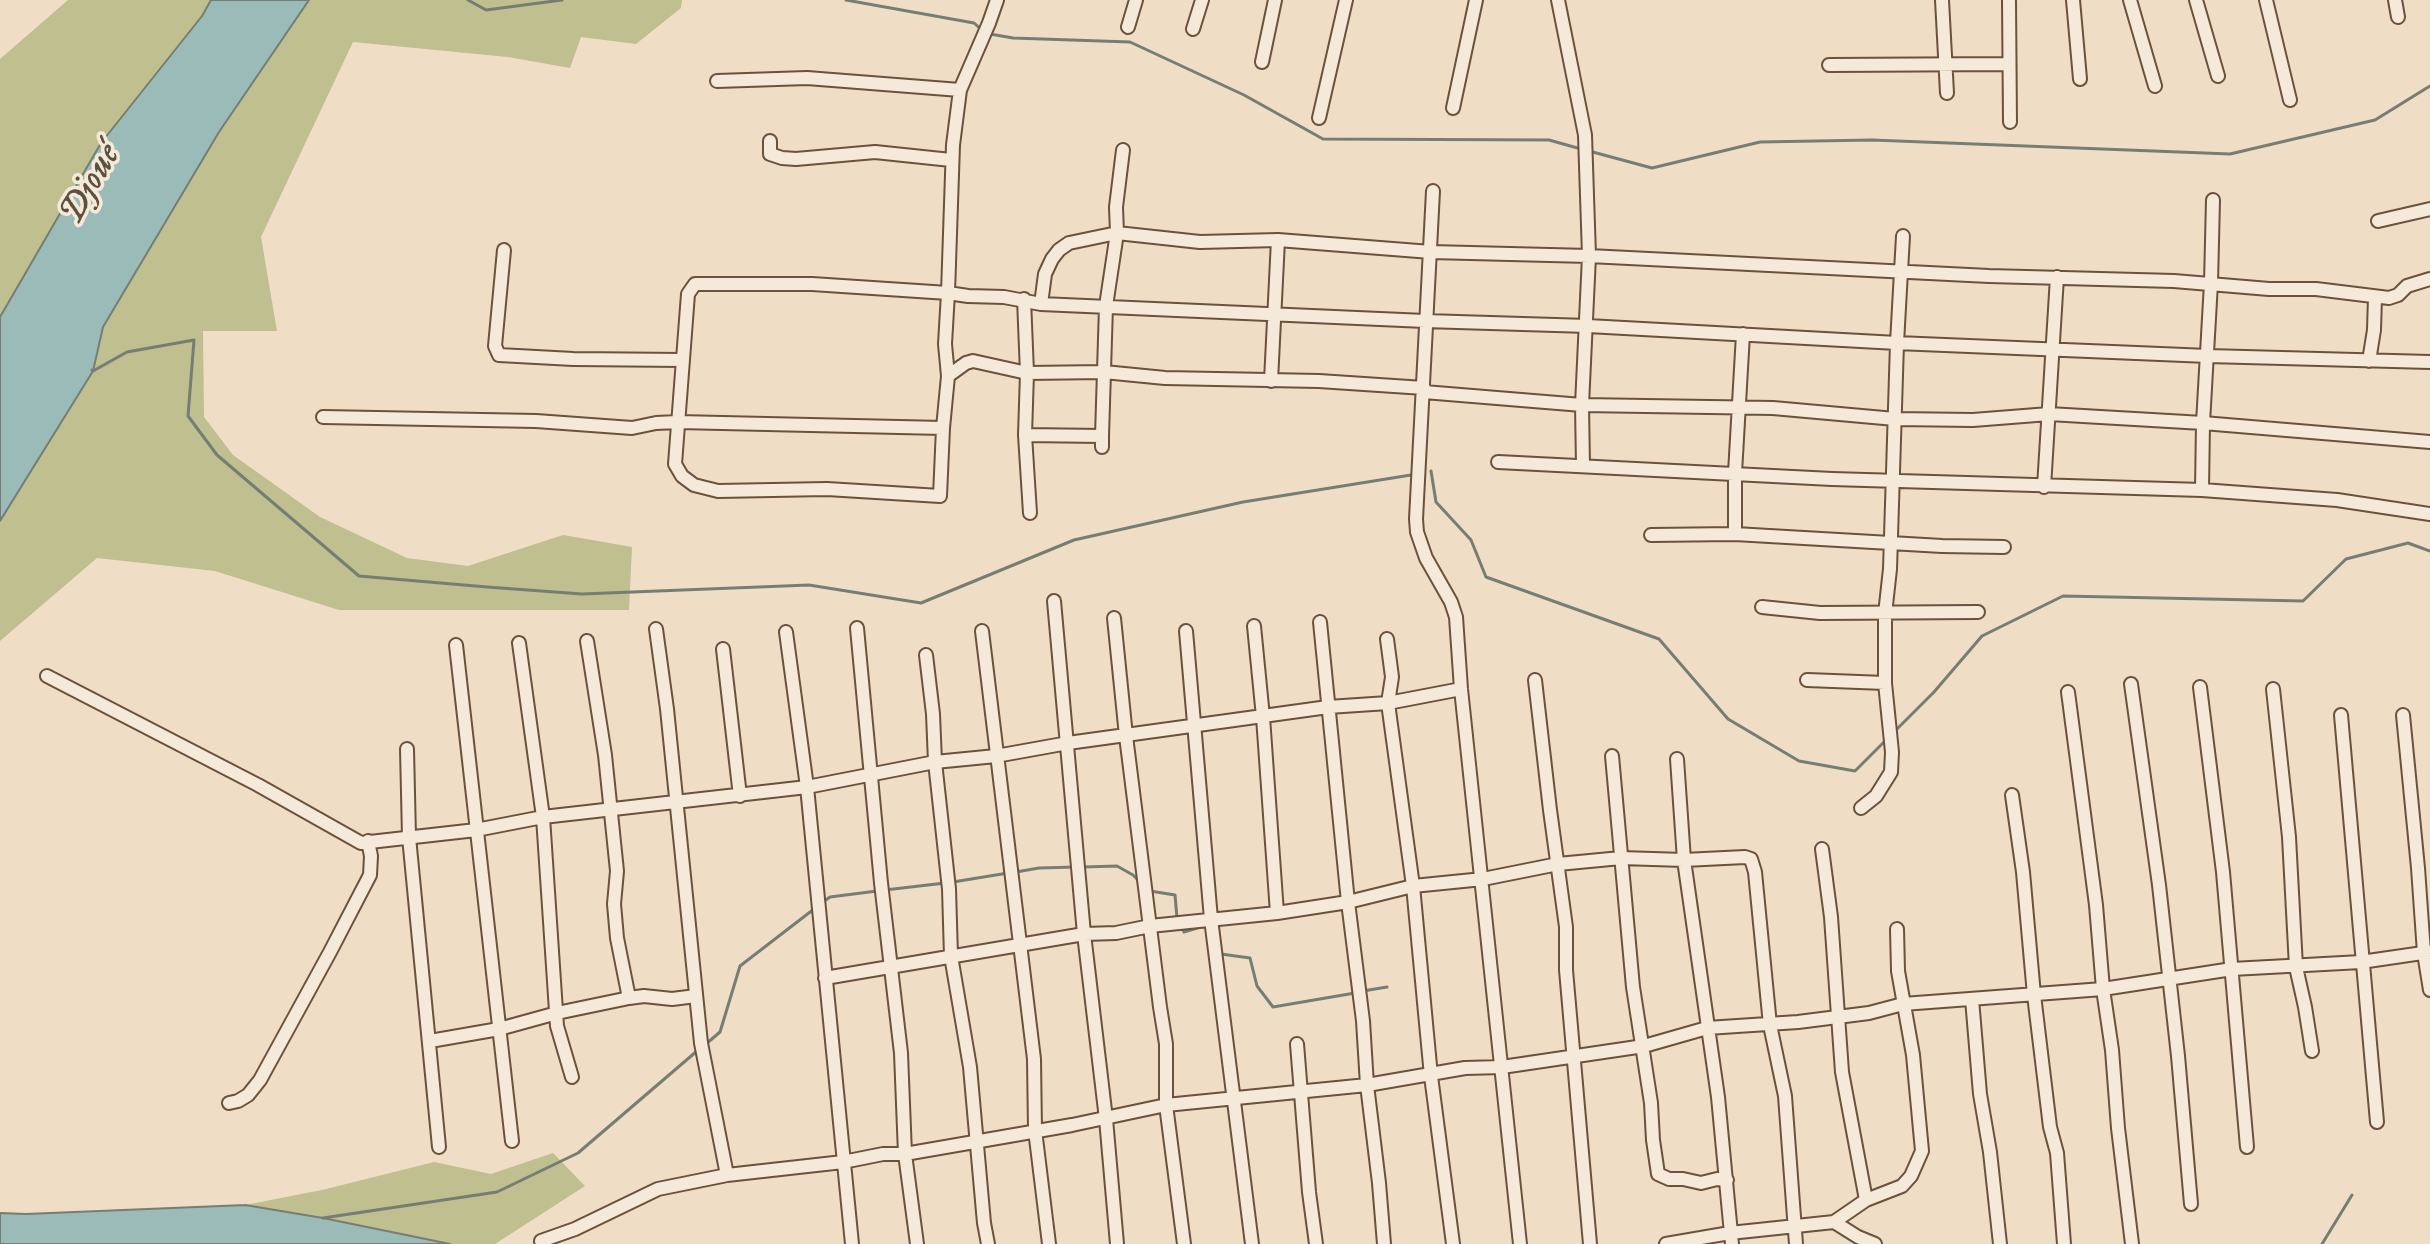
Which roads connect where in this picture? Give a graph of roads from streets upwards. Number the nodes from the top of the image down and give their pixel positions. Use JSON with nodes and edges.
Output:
{"nodes":[{"id":1,"x":997,"y":0,"type":"edge"},
{"id":2,"x":1136,"y":0,"type":"edge"},
{"id":3,"x":1202,"y":0,"type":"edge"},
{"id":4,"x":1275,"y":0,"type":"edge"},
{"id":5,"x":1346,"y":0,"type":"edge"},
{"id":6,"x":1476,"y":0,"type":"edge"},
{"id":7,"x":1558,"y":0,"type":"edge"},
{"id":8,"x":1942,"y":0,"type":"edge"},
{"id":9,"x":2009,"y":0,"type":"edge"},
{"id":10,"x":2073,"y":0,"type":"edge"},
{"id":11,"x":2130,"y":0,"type":"edge"},
{"id":12,"x":2196,"y":0,"type":"edge"},
{"id":13,"x":2266,"y":0,"type":"edge"},
{"id":14,"x":2395,"y":0,"type":"edge"},
{"id":15,"x":2398,"y":17,"type":"dead end"},
{"id":16,"x":1128,"y":27,"type":"dead end"},
{"id":17,"x":1193,"y":29,"type":"dead end"},
{"id":18,"x":1262,"y":62,"type":"dead end"},
{"id":19,"x":1946,"y":64,"type":"junction"},
{"id":20,"x":2008,"y":64,"type":"junction"},
{"id":21,"x":1829,"y":65,"type":"dead end"},
{"id":22,"x":2218,"y":76,"type":"dead end"},
{"id":23,"x":2080,"y":79,"type":"dead end"},
{"id":24,"x":717,"y":81,"type":"dead end"},
{"id":25,"x":2155,"y":86,"type":"dead end"},
{"id":26,"x":960,"y":90,"type":"junction"},
{"id":27,"x":1947,"y":93,"type":"dead end"},
{"id":28,"x":2290,"y":100,"type":"dead end"},
{"id":29,"x":1453,"y":108,"type":"dead end"},
{"id":30,"x":1319,"y":118,"type":"dead end"},
{"id":31,"x":2010,"y":122,"type":"dead end"},
{"id":32,"x":770,"y":141,"type":"dead end"},
{"id":33,"x":1123,"y":150,"type":"dead end"},
{"id":34,"x":951,"y":160,"type":"junction"},
{"id":35,"x":1433,"y":191,"type":"dead end"},
{"id":36,"x":2213,"y":200,"type":"dead end"},
{"id":37,"x":2430,"y":209,"type":"edge"},
{"id":38,"x":2378,"y":221,"type":"dead end"},
{"id":39,"x":1117,"y":233,"type":"junction"},
{"id":40,"x":1903,"y":236,"type":"dead end"},
{"id":41,"x":1278,"y":240,"type":"junction"},
{"id":42,"x":504,"y":250,"type":"dead end"},
{"id":43,"x":1431,"y":252,"type":"junction"},
{"id":44,"x":1589,"y":256,"type":"junction"},
{"id":45,"x":1902,"y":270,"type":"junction"},
{"id":46,"x":2057,"y":277,"type":"junction"},
{"id":47,"x":2430,"y":279,"type":"edge"},
{"id":48,"x":2211,"y":283,"type":"junction"},
{"id":49,"x":948,"y":293,"type":"junction"},
{"id":50,"x":2375,"y":297,"type":"junction"},
{"id":51,"x":1024,"y":299,"type":"junction"},
{"id":52,"x":1041,"y":304,"type":"junction"},
{"id":53,"x":1106,"y":306,"type":"junction"},
{"id":54,"x":1272,"y":314,"type":"junction"},
{"id":55,"x":1425,"y":321,"type":"junction"},
{"id":56,"x":1588,"y":326,"type":"junction"},
{"id":57,"x":1743,"y":334,"type":"junction"},
{"id":58,"x":1897,"y":343,"type":"junction"},
{"id":59,"x":2051,"y":349,"type":"junction"},
{"id":60,"x":2208,"y":356,"type":"junction"},
{"id":61,"x":683,"y":360,"type":"junction"},
{"id":62,"x":2369,"y":361,"type":"junction"},
{"id":63,"x":2430,"y":362,"type":"edge"},
{"id":64,"x":1104,"y":372,"type":"junction"},
{"id":65,"x":1027,"y":373,"type":"junction"},
{"id":66,"x":948,"y":376,"type":"junction"},
{"id":67,"x":1271,"y":381,"type":"junction"},
{"id":68,"x":1424,"y":390,"type":"junction"},
{"id":69,"x":1582,"y":405,"type":"junction"},
{"id":70,"x":1741,"y":406,"type":"junction"},
{"id":71,"x":2049,"y":414,"type":"junction"},
{"id":72,"x":323,"y":417,"type":"dead end"},
{"id":73,"x":1895,"y":419,"type":"junction"},
{"id":74,"x":678,"y":422,"type":"junction"},
{"id":75,"x":2203,"y":423,"type":"junction"},
{"id":76,"x":943,"y":428,"type":"junction"},
{"id":77,"x":1025,"y":435,"type":"junction"},
{"id":78,"x":2430,"y":442,"type":"edge"},
{"id":79,"x":1498,"y":462,"type":"dead end"},
{"id":80,"x":1583,"y":466,"type":"junction"},
{"id":81,"x":1735,"y":473,"type":"junction"},
{"id":82,"x":1892,"y":480,"type":"junction"},
{"id":83,"x":2044,"y":487,"type":"junction"},
{"id":84,"x":2202,"y":490,"type":"junction"},
{"id":85,"x":1030,"y":513,"type":"dead end"},
{"id":86,"x":2430,"y":514,"type":"edge"},
{"id":87,"x":1735,"y":534,"type":"junction"},
{"id":88,"x":1651,"y":535,"type":"dead end"},
{"id":89,"x":1890,"y":542,"type":"junction"},
{"id":90,"x":2004,"y":547,"type":"dead end"},
{"id":91,"x":1054,"y":601,"type":"dead end"},
{"id":92,"x":1762,"y":607,"type":"dead end"},
{"id":93,"x":1978,"y":612,"type":"dead end"},
{"id":94,"x":1885,"y":614,"type":"junction"},
{"id":95,"x":1114,"y":618,"type":"dead end"},
{"id":96,"x":1320,"y":622,"type":"dead end"},
{"id":97,"x":1254,"y":626,"type":"dead end"},
{"id":98,"x":857,"y":628,"type":"dead end"},
{"id":99,"x":656,"y":629,"type":"dead end"},
{"id":100,"x":982,"y":631,"type":"dead end"},
{"id":101,"x":1186,"y":631,"type":"dead end"},
{"id":102,"x":786,"y":632,"type":"dead end"},
{"id":103,"x":1387,"y":639,"type":"dead end"},
{"id":104,"x":587,"y":641,"type":"dead end"},
{"id":105,"x":519,"y":643,"type":"dead end"},
{"id":106,"x":456,"y":645,"type":"dead end"},
{"id":107,"x":723,"y":649,"type":"dead end"},
{"id":108,"x":926,"y":655,"type":"dead end"},
{"id":109,"x":47,"y":676,"type":"dead end"},
{"id":110,"x":1535,"y":680,"type":"dead end"},
{"id":111,"x":1807,"y":680,"type":"dead end"},
{"id":112,"x":1885,"y":683,"type":"junction"},
{"id":113,"x":2131,"y":684,"type":"dead end"},
{"id":114,"x":2200,"y":687,"type":"dead end"},
{"id":115,"x":1461,"y":689,"type":"junction"},
{"id":116,"x":2273,"y":689,"type":"dead end"},
{"id":117,"x":2068,"y":692,"type":"dead end"},
{"id":118,"x":1388,"y":703,"type":"junction"},
{"id":119,"x":1328,"y":707,"type":"junction"},
{"id":120,"x":2341,"y":715,"type":"dead end"},
{"id":121,"x":2403,"y":715,"type":"dead end"},
{"id":122,"x":1263,"y":717,"type":"junction"},
{"id":123,"x":1195,"y":726,"type":"junction"},
{"id":124,"x":1126,"y":736,"type":"junction"},
{"id":125,"x":1068,"y":743,"type":"junction"},
{"id":126,"x":407,"y":749,"type":"dead end"},
{"id":127,"x":996,"y":756,"type":"junction"},
{"id":128,"x":1612,"y":756,"type":"dead end"},
{"id":129,"x":1677,"y":759,"type":"dead end"},
{"id":130,"x":935,"y":762,"type":"junction"},
{"id":131,"x":872,"y":773,"type":"junction"},
{"id":132,"x":807,"y":787,"type":"junction"},
{"id":133,"x":2012,"y":795,"type":"dead end"},
{"id":134,"x":740,"y":796,"type":"junction"},
{"id":135,"x":675,"y":801,"type":"junction"},
{"id":136,"x":1861,"y":808,"type":"dead end"},
{"id":137,"x":611,"y":809,"type":"junction"},
{"id":138,"x":543,"y":817,"type":"junction"},
{"id":139,"x":476,"y":830,"type":"junction"},
{"id":140,"x":409,"y":837,"type":"junction"},
{"id":141,"x":368,"y":841,"type":"junction"},
{"id":142,"x":1822,"y":849,"type":"dead end"},
{"id":143,"x":1621,"y":858,"type":"junction"},
{"id":144,"x":1684,"y":860,"type":"junction"},
{"id":145,"x":1558,"y":864,"type":"junction"},
{"id":146,"x":1483,"y":879,"type":"junction"},
{"id":147,"x":1413,"y":886,"type":"junction"},
{"id":148,"x":1348,"y":902,"type":"junction"},
{"id":149,"x":1277,"y":913,"type":"junction"},
{"id":150,"x":1211,"y":919,"type":"junction"},
{"id":151,"x":1150,"y":926,"type":"junction"},
{"id":152,"x":1897,"y":929,"type":"dead end"},
{"id":153,"x":1084,"y":934,"type":"junction"},
{"id":154,"x":1019,"y":945,"type":"junction"},
{"id":155,"x":2427,"y":953,"type":"edge"},
{"id":156,"x":951,"y":956,"type":"junction"},
{"id":157,"x":2361,"y":962,"type":"junction"},
{"id":158,"x":892,"y":966,"type":"junction"},
{"id":159,"x":2296,"y":967,"type":"junction"},
{"id":160,"x":2232,"y":969,"type":"junction"},
{"id":161,"x":825,"y":978,"type":"junction"},
{"id":162,"x":2168,"y":979,"type":"junction"},
{"id":163,"x":2103,"y":989,"type":"junction"},
{"id":164,"x":2430,"y":990,"type":"edge"},
{"id":165,"x":2034,"y":995,"type":"junction"},
{"id":166,"x":696,"y":996,"type":"junction"},
{"id":167,"x":629,"y":998,"type":"junction"},
{"id":168,"x":1972,"y":999,"type":"junction"},
{"id":169,"x":1903,"y":1004,"type":"junction"},
{"id":170,"x":557,"y":1013,"type":"junction"},
{"id":171,"x":1838,"y":1016,"type":"junction"},
{"id":172,"x":1770,"y":1025,"type":"junction"},
{"id":173,"x":1707,"y":1028,"type":"junction"},
{"id":174,"x":499,"y":1029,"type":"junction"},
{"id":175,"x":430,"y":1041,"type":"junction"},
{"id":176,"x":1297,"y":1044,"type":"dead end"},
{"id":177,"x":1644,"y":1046,"type":"junction"},
{"id":178,"x":2312,"y":1051,"type":"dead end"},
{"id":179,"x":1573,"y":1055,"type":"junction"},
{"id":180,"x":1502,"y":1067,"type":"junction"},
{"id":181,"x":1431,"y":1076,"type":"junction"},
{"id":182,"x":572,"y":1077,"type":"dead end"},
{"id":183,"x":1367,"y":1085,"type":"junction"},
{"id":184,"x":1299,"y":1093,"type":"junction"},
{"id":185,"x":1235,"y":1097,"type":"junction"},
{"id":186,"x":229,"y":1103,"type":"dead end"},
{"id":187,"x":1166,"y":1105,"type":"junction"},
{"id":188,"x":1106,"y":1119,"type":"junction"},
{"id":189,"x":2377,"y":1122,"type":"dead end"},
{"id":190,"x":1035,"y":1130,"type":"junction"},
{"id":191,"x":977,"y":1140,"type":"junction"},
{"id":192,"x":512,"y":1141,"type":"dead end"},
{"id":193,"x":439,"y":1147,"type":"dead end"},
{"id":194,"x":2247,"y":1147,"type":"dead end"},
{"id":195,"x":905,"y":1154,"type":"junction"},
{"id":196,"x":843,"y":1162,"type":"junction"},
{"id":197,"x":727,"y":1175,"type":"junction"},
{"id":198,"x":1727,"y":1180,"type":"junction"},
{"id":199,"x":1866,"y":1200,"type":"junction"},
{"id":200,"x":2191,"y":1204,"type":"dead end"},
{"id":201,"x":1834,"y":1222,"type":"junction"},
{"id":202,"x":1793,"y":1225,"type":"junction"},
{"id":203,"x":1731,"y":1238,"type":"edge"},
{"id":204,"x":541,"y":1241,"type":"dead end"},
{"id":205,"x":852,"y":1244,"type":"edge"},
{"id":206,"x":917,"y":1244,"type":"edge"},
{"id":207,"x":988,"y":1244,"type":"edge"},
{"id":208,"x":1049,"y":1244,"type":"edge"},
{"id":209,"x":1117,"y":1244,"type":"edge"},
{"id":210,"x":1184,"y":1244,"type":"edge"},
{"id":211,"x":1252,"y":1244,"type":"edge"},
{"id":212,"x":1316,"y":1244,"type":"edge"},
{"id":213,"x":1384,"y":1244,"type":"edge"},
{"id":214,"x":1453,"y":1244,"type":"edge"},
{"id":215,"x":1520,"y":1244,"type":"edge"},
{"id":216,"x":1590,"y":1244,"type":"edge"},
{"id":217,"x":1666,"y":1244,"type":"edge"},
{"id":218,"x":1796,"y":1244,"type":"edge"},
{"id":219,"x":1875,"y":1244,"type":"edge"},
{"id":220,"x":2000,"y":1244,"type":"edge"},
{"id":221,"x":2064,"y":1244,"type":"edge"},
{"id":222,"x":2132,"y":1244,"type":"edge"}],
"edges":[{"from":1,"to":26,"type":"street"},
{"from":2,"to":16,"type":"street"},
{"from":3,"to":17,"type":"street"},
{"from":4,"to":18,"type":"street"},
{"from":5,"to":30,"type":"street"},
{"from":6,"to":29,"type":"street"},
{"from":7,"to":44,"type":"street"},
{"from":8,"to":19,"type":"street"},
{"from":9,"to":20,"type":"street"},
{"from":10,"to":23,"type":"street"},
{"from":11,"to":25,"type":"street"},
{"from":12,"to":22,"type":"street"},
{"from":13,"to":28,"type":"street"},
{"from":14,"to":15,"type":"street"},
{"from":19,"to":20,"type":"street"},
{"from":19,"to":21,"type":"street"},
{"from":19,"to":27,"type":"street"},
{"from":20,"to":31,"type":"street"},
{"from":24,"to":26,"type":"street"},
{"from":26,"to":34,"type":"street"},
{"from":32,"to":34,"type":"street"},
{"from":33,"to":39,"type":"street"},
{"from":34,"to":49,"type":"street"},
{"from":35,"to":43,"type":"street"},
{"from":36,"to":48,"type":"street"},
{"from":37,"to":38,"type":"street"},
{"from":39,"to":41,"type":"street"},
{"from":39,"to":52,"type":"street"},
{"from":39,"to":53,"type":"street"},
{"from":40,"to":45,"type":"street"},
{"from":41,"to":43,"type":"street"},
{"from":41,"to":54,"type":"street"},
{"from":42,"to":61,"type":"street"},
{"from":43,"to":44,"type":"street"},
{"from":43,"to":55,"type":"street"},
{"from":44,"to":45,"type":"street"},
{"from":44,"to":56,"type":"street"},
{"from":45,"to":46,"type":"street"},
{"from":45,"to":58,"type":"street"},
{"from":46,"to":48,"type":"street"},
{"from":46,"to":59,"type":"street"},
{"from":47,"to":50,"type":"street"},
{"from":48,"to":50,"type":"street"},
{"from":48,"to":60,"type":"street"},
{"from":49,"to":51,"type":"street"},
{"from":49,"to":61,"type":"street"},
{"from":49,"to":66,"type":"street"},
{"from":50,"to":62,"type":"street"},
{"from":51,"to":52,"type":"street"},
{"from":51,"to":65,"type":"street"},
{"from":52,"to":53,"type":"street"},
{"from":53,"to":54,"type":"street"},
{"from":53,"to":64,"type":"street"},
{"from":54,"to":55,"type":"street"},
{"from":54,"to":67,"type":"street"},
{"from":55,"to":56,"type":"street"},
{"from":55,"to":68,"type":"street"},
{"from":56,"to":57,"type":"street"},
{"from":56,"to":69,"type":"street"},
{"from":57,"to":58,"type":"street"},
{"from":57,"to":70,"type":"street"},
{"from":58,"to":59,"type":"street"},
{"from":58,"to":73,"type":"street"},
{"from":59,"to":60,"type":"street"},
{"from":59,"to":71,"type":"street"},
{"from":60,"to":62,"type":"street"},
{"from":60,"to":75,"type":"street"},
{"from":61,"to":74,"type":"street"},
{"from":62,"to":63,"type":"street"},
{"from":64,"to":65,"type":"street"},
{"from":64,"to":67,"type":"street"},
{"from":64,"to":77,"type":"street"},
{"from":65,"to":66,"type":"street"},
{"from":65,"to":77,"type":"street"},
{"from":66,"to":76,"type":"street"},
{"from":67,"to":68,"type":"street"},
{"from":68,"to":69,"type":"street"},
{"from":68,"to":115,"type":"street"},
{"from":69,"to":70,"type":"street"},
{"from":69,"to":80,"type":"street"},
{"from":70,"to":73,"type":"street"},
{"from":70,"to":81,"type":"street"},
{"from":71,"to":73,"type":"street"},
{"from":71,"to":75,"type":"street"},
{"from":71,"to":83,"type":"street"},
{"from":72,"to":74,"type":"street"},
{"from":73,"to":82,"type":"street"},
{"from":74,"to":76,"type":"street"},
{"from":74,"to":76,"type":"street"},
{"from":75,"to":78,"type":"street"},
{"from":75,"to":84,"type":"street"},
{"from":77,"to":85,"type":"street"},
{"from":79,"to":80,"type":"street"},
{"from":80,"to":81,"type":"street"},
{"from":81,"to":82,"type":"street"},
{"from":81,"to":87,"type":"street"},
{"from":82,"to":83,"type":"street"},
{"from":82,"to":89,"type":"street"},
{"from":83,"to":84,"type":"street"},
{"from":84,"to":86,"type":"street"},
{"from":87,"to":88,"type":"street"},
{"from":87,"to":89,"type":"street"},
{"from":89,"to":90,"type":"street"},
{"from":89,"to":94,"type":"street"},
{"from":91,"to":125,"type":"street"},
{"from":92,"to":94,"type":"street"},
{"from":93,"to":94,"type":"street"},
{"from":94,"to":112,"type":"street"},
{"from":95,"to":124,"type":"street"},
{"from":96,"to":119,"type":"street"},
{"from":97,"to":122,"type":"street"},
{"from":98,"to":131,"type":"street"},
{"from":99,"to":135,"type":"street"},
{"from":100,"to":127,"type":"street"},
{"from":101,"to":123,"type":"street"},
{"from":102,"to":132,"type":"street"},
{"from":103,"to":118,"type":"street"},
{"from":104,"to":137,"type":"street"},
{"from":105,"to":138,"type":"street"},
{"from":106,"to":139,"type":"street"},
{"from":107,"to":134,"type":"street"},
{"from":108,"to":130,"type":"street"},
{"from":109,"to":141,"type":"street"},
{"from":110,"to":145,"type":"street"},
{"from":111,"to":112,"type":"street"},
{"from":112,"to":136,"type":"street"},
{"from":113,"to":162,"type":"street"},
{"from":114,"to":160,"type":"street"},
{"from":115,"to":118,"type":"street"},
{"from":115,"to":146,"type":"street"},
{"from":116,"to":159,"type":"street"},
{"from":117,"to":163,"type":"street"},
{"from":118,"to":119,"type":"street"},
{"from":118,"to":147,"type":"street"},
{"from":119,"to":122,"type":"street"},
{"from":119,"to":148,"type":"street"},
{"from":120,"to":157,"type":"street"},
{"from":121,"to":155,"type":"street"},
{"from":122,"to":123,"type":"street"},
{"from":122,"to":149,"type":"street"},
{"from":123,"to":124,"type":"street"},
{"from":123,"to":150,"type":"street"},
{"from":124,"to":125,"type":"street"},
{"from":124,"to":151,"type":"street"},
{"from":125,"to":127,"type":"street"},
{"from":125,"to":153,"type":"street"},
{"from":126,"to":140,"type":"street"},
{"from":127,"to":130,"type":"street"},
{"from":127,"to":154,"type":"street"},
{"from":128,"to":143,"type":"street"},
{"from":129,"to":144,"type":"street"},
{"from":130,"to":131,"type":"street"},
{"from":130,"to":156,"type":"street"},
{"from":131,"to":132,"type":"street"},
{"from":131,"to":158,"type":"street"},
{"from":132,"to":134,"type":"street"},
{"from":132,"to":161,"type":"street"},
{"from":133,"to":165,"type":"street"},
{"from":134,"to":135,"type":"street"},
{"from":135,"to":137,"type":"street"},
{"from":135,"to":166,"type":"street"},
{"from":137,"to":138,"type":"street"},
{"from":137,"to":167,"type":"street"},
{"from":138,"to":139,"type":"street"},
{"from":138,"to":170,"type":"street"},
{"from":139,"to":140,"type":"street"},
{"from":139,"to":174,"type":"street"},
{"from":140,"to":141,"type":"street"},
{"from":140,"to":175,"type":"street"},
{"from":141,"to":186,"type":"street"},
{"from":142,"to":171,"type":"street"},
{"from":143,"to":144,"type":"street"},
{"from":143,"to":145,"type":"street"},
{"from":143,"to":177,"type":"street"},
{"from":144,"to":172,"type":"street"},
{"from":144,"to":173,"type":"street"},
{"from":145,"to":146,"type":"street"},
{"from":145,"to":179,"type":"street"},
{"from":146,"to":147,"type":"street"},
{"from":146,"to":180,"type":"street"},
{"from":147,"to":148,"type":"street"},
{"from":147,"to":181,"type":"street"},
{"from":148,"to":149,"type":"street"},
{"from":148,"to":183,"type":"street"},
{"from":149,"to":150,"type":"street"},
{"from":150,"to":151,"type":"street"},
{"from":150,"to":185,"type":"street"},
{"from":151,"to":153,"type":"street"},
{"from":151,"to":187,"type":"street"},
{"from":152,"to":169,"type":"street"},
{"from":153,"to":154,"type":"street"},
{"from":153,"to":188,"type":"street"},
{"from":154,"to":156,"type":"street"},
{"from":154,"to":190,"type":"street"},
{"from":155,"to":157,"type":"street"},
{"from":155,"to":164,"type":"street"},
{"from":156,"to":158,"type":"street"},
{"from":156,"to":191,"type":"street"},
{"from":157,"to":159,"type":"street"},
{"from":157,"to":189,"type":"street"},
{"from":158,"to":161,"type":"street"},
{"from":158,"to":195,"type":"street"},
{"from":159,"to":160,"type":"street"},
{"from":159,"to":178,"type":"street"},
{"from":160,"to":162,"type":"street"},
{"from":160,"to":194,"type":"street"},
{"from":161,"to":196,"type":"street"},
{"from":162,"to":163,"type":"street"},
{"from":162,"to":200,"type":"street"},
{"from":163,"to":165,"type":"street"},
{"from":163,"to":222,"type":"street"},
{"from":165,"to":168,"type":"street"},
{"from":165,"to":221,"type":"street"},
{"from":166,"to":167,"type":"street"},
{"from":166,"to":197,"type":"street"},
{"from":167,"to":170,"type":"street"},
{"from":168,"to":169,"type":"street"},
{"from":168,"to":220,"type":"street"},
{"from":169,"to":171,"type":"street"},
{"from":169,"to":199,"type":"street"},
{"from":170,"to":174,"type":"street"},
{"from":170,"to":182,"type":"street"},
{"from":171,"to":172,"type":"street"},
{"from":171,"to":199,"type":"street"},
{"from":172,"to":173,"type":"street"},
{"from":172,"to":202,"type":"street"},
{"from":173,"to":177,"type":"street"},
{"from":173,"to":198,"type":"street"},
{"from":174,"to":175,"type":"street"},
{"from":174,"to":192,"type":"street"},
{"from":175,"to":193,"type":"street"},
{"from":176,"to":184,"type":"street"},
{"from":177,"to":179,"type":"street"},
{"from":177,"to":198,"type":"street"},
{"from":179,"to":180,"type":"street"},
{"from":179,"to":216,"type":"street"},
{"from":180,"to":181,"type":"street"},
{"from":180,"to":215,"type":"street"},
{"from":181,"to":183,"type":"street"},
{"from":181,"to":214,"type":"street"},
{"from":183,"to":184,"type":"street"},
{"from":183,"to":213,"type":"street"},
{"from":184,"to":185,"type":"street"},
{"from":184,"to":212,"type":"street"},
{"from":185,"to":187,"type":"street"},
{"from":185,"to":211,"type":"street"},
{"from":187,"to":188,"type":"street"},
{"from":187,"to":210,"type":"street"},
{"from":188,"to":190,"type":"street"},
{"from":188,"to":209,"type":"street"},
{"from":190,"to":191,"type":"street"},
{"from":190,"to":208,"type":"street"},
{"from":191,"to":195,"type":"street"},
{"from":191,"to":207,"type":"street"},
{"from":195,"to":196,"type":"street"},
{"from":195,"to":206,"type":"street"},
{"from":196,"to":197,"type":"street"},
{"from":196,"to":205,"type":"street"},
{"from":197,"to":204,"type":"street"},
{"from":198,"to":203,"type":"street"},
{"from":199,"to":201,"type":"street"},
{"from":201,"to":202,"type":"street"},
{"from":201,"to":219,"type":"street"},
{"from":202,"to":203,"type":"street"},
{"from":202,"to":218,"type":"street"},
{"from":203,"to":217,"type":"street"}]}
